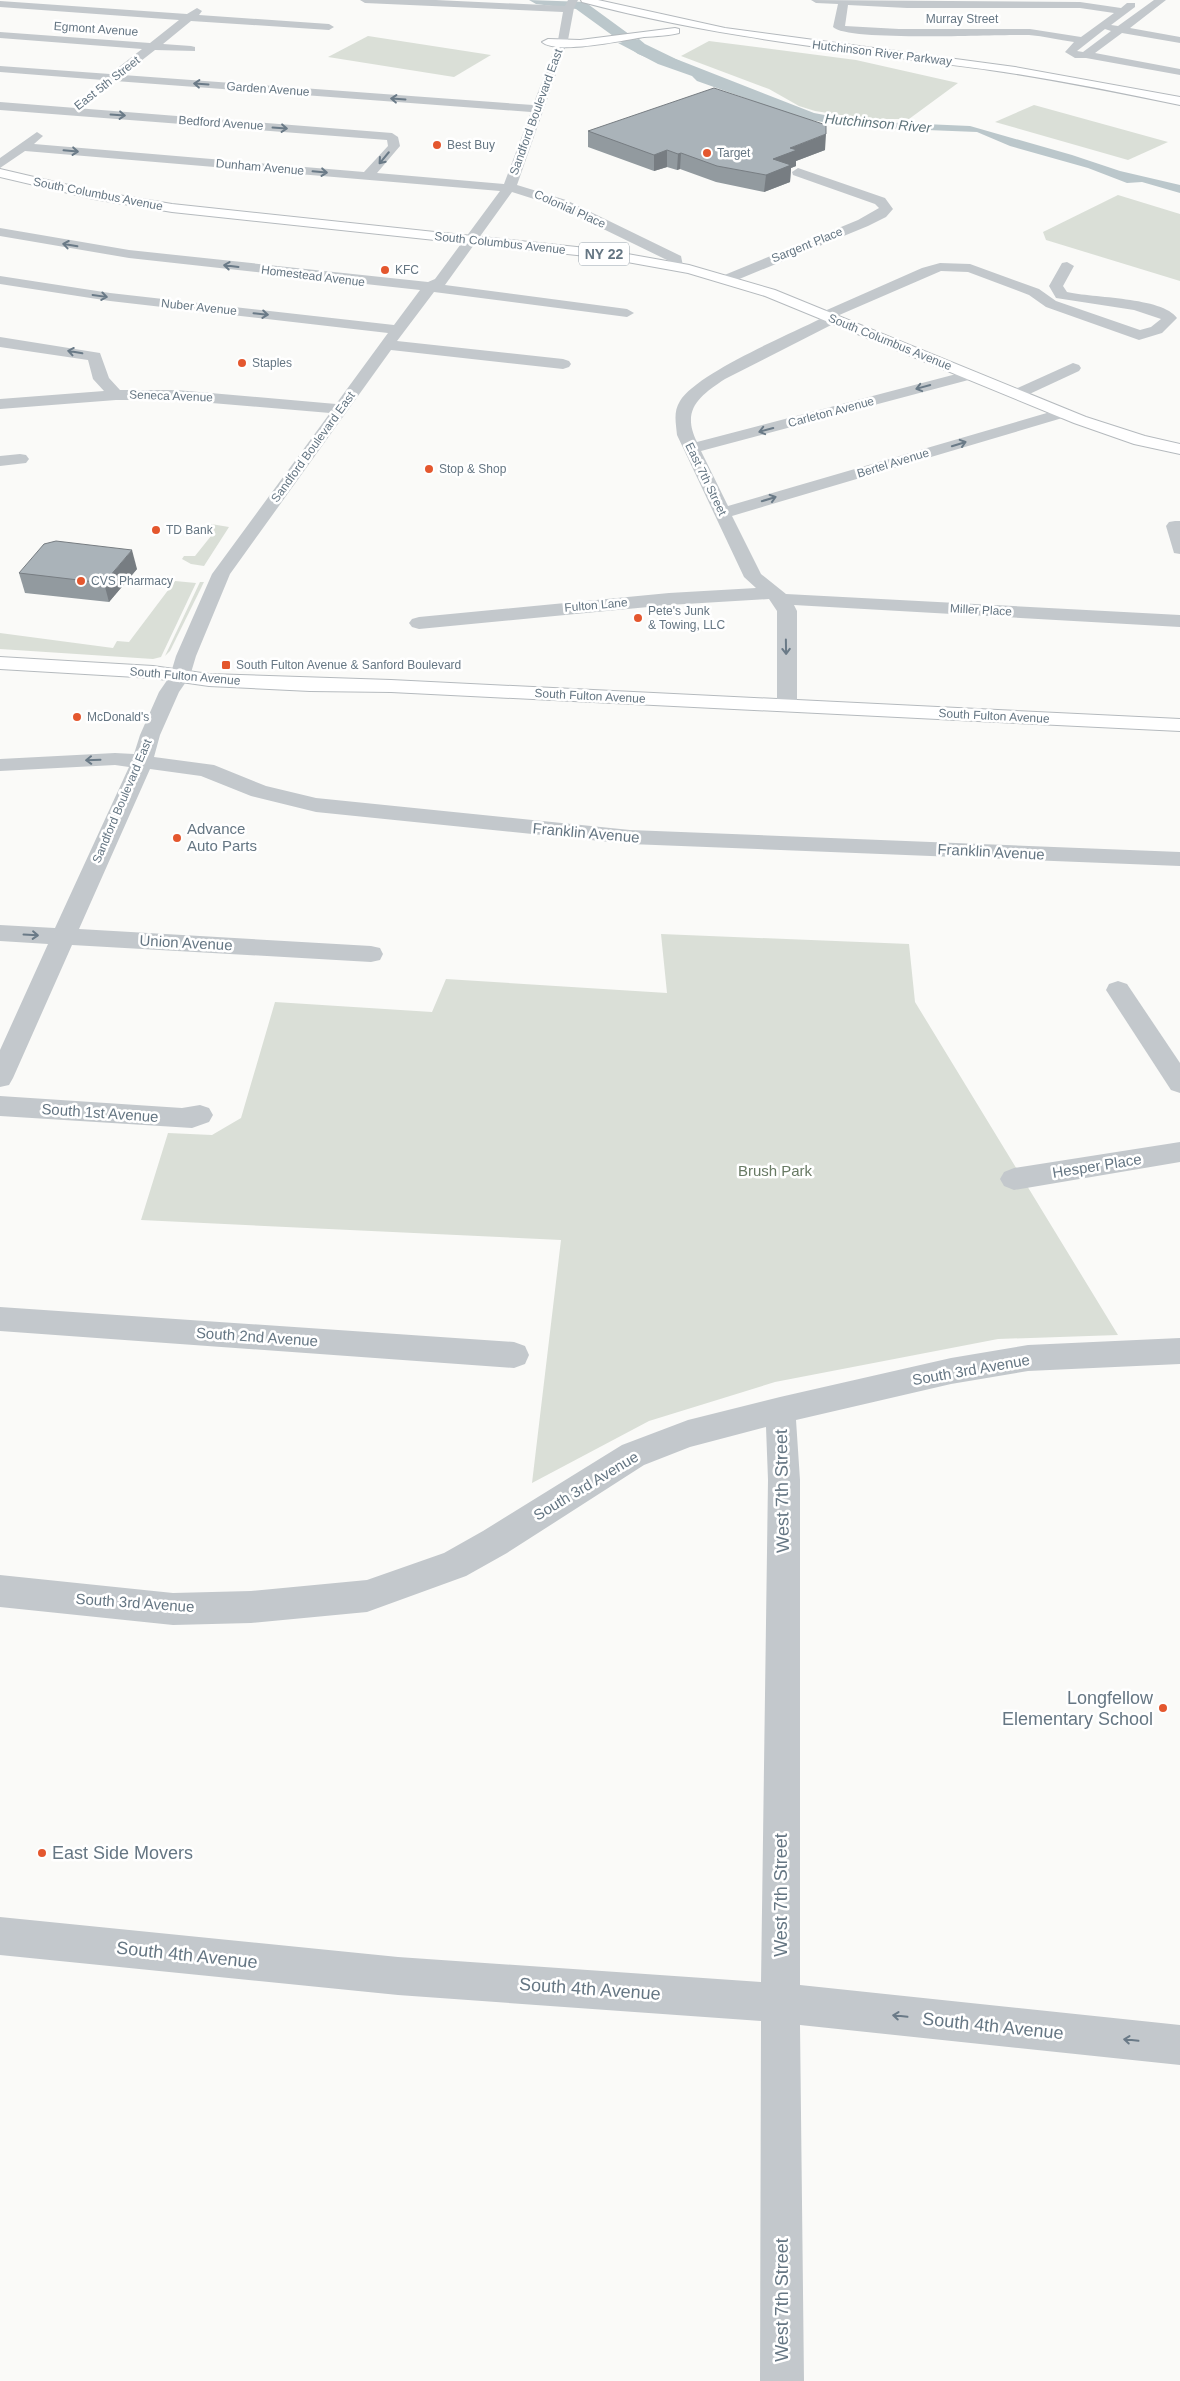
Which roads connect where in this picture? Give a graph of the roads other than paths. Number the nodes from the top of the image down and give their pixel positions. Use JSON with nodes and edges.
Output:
{"nodes":[{"id":1,"x":364,"y":0,"type":"edge"},
{"id":2,"x":816,"y":0,"type":"edge"},
{"id":3,"x":843,"y":1,"type":"edge"},
{"id":4,"x":1136,"y":1,"type":"edge"},
{"id":5,"x":576,"y":3,"type":"edge"},
{"id":6,"x":1157,"y":3,"type":"edge"},
{"id":7,"x":0,"y":4,"type":"edge"},
{"id":8,"x":205,"y":6,"type":"dead end"},
{"id":9,"x":1171,"y":8,"type":"dead end"},
{"id":10,"x":1122,"y":10,"type":"junction"},
{"id":11,"x":189,"y":18,"type":"junction"},
{"id":12,"x":1101,"y":26,"type":"junction"},
{"id":13,"x":329,"y":27,"type":"dead end"},
{"id":14,"x":1120,"y":30,"type":"junction"},
{"id":15,"x":0,"y":35,"type":"edge"},
{"id":16,"x":597,"y":40,"type":"junction"},
{"id":17,"x":1081,"y":40,"type":"junction"},
{"id":18,"x":1180,"y":40,"type":"edge"},
{"id":19,"x":561,"y":42,"type":"junction"},
{"id":20,"x":154,"y":47,"type":"junction"},
{"id":21,"x":546,"y":48,"type":"joint"},
{"id":22,"x":191,"y":49,"type":"dead end"},
{"id":23,"x":1086,"y":55,"type":"junction"},
{"id":24,"x":946,"y":61,"type":"junction"},
{"id":25,"x":0,"y":69,"type":"edge"},
{"id":26,"x":1180,"y":72,"type":"edge"},
{"id":27,"x":113,"y":77,"type":"junction"},
{"id":28,"x":98,"y":89,"type":"dead end"},
{"id":29,"x":531,"y":93,"type":"dead end"},
{"id":30,"x":1180,"y":97,"type":"edge"},
{"id":31,"x":84,"y":100,"type":"dead end"},
{"id":32,"x":1180,"y":101,"type":"edge"},
{"id":33,"x":0,"y":106,"type":"edge"},
{"id":34,"x":531,"y":108,"type":"junction"},
{"id":35,"x":69,"y":112,"type":"junction"},
{"id":36,"x":23,"y":147,"type":"junction"},
{"id":37,"x":0,"y":164,"type":"edge"},
{"id":38,"x":798,"y":172,"type":"dead end"},
{"id":39,"x":0,"y":173,"type":"edge"},
{"id":40,"x":368,"y":176,"type":"junction"},
{"id":41,"x":503,"y":187,"type":"junction"},
{"id":42,"x":0,"y":232,"type":"edge"},
{"id":43,"x":466,"y":239,"type":"junction"},
{"id":44,"x":676,"y":266,"type":"junction"},
{"id":45,"x":1067,"y":266,"type":"dead end"},
{"id":46,"x":727,"y":279,"type":"junction"},
{"id":47,"x":0,"y":280,"type":"edge"},
{"id":48,"x":430,"y":287,"type":"junction"},
{"id":49,"x":628,"y":313,"type":"dead end"},
{"id":50,"x":829,"y":317,"type":"junction"},
{"id":51,"x":398,"y":330,"type":"junction"},
{"id":52,"x":0,"y":342,"type":"edge"},
{"id":53,"x":388,"y":344,"type":"junction"},
{"id":54,"x":563,"y":364,"type":"dead end"},
{"id":55,"x":1073,"y":368,"type":"dead end"},
{"id":56,"x":970,"y":375,"type":"junction"},
{"id":57,"x":1017,"y":394,"type":"junction"},
{"id":58,"x":116,"y":395,"type":"junction"},
{"id":59,"x":0,"y":404,"type":"edge"},
{"id":60,"x":341,"y":409,"type":"junction"},
{"id":61,"x":1063,"y":413,"type":"junction"},
{"id":62,"x":691,"y":449,"type":"junction"},
{"id":63,"x":1180,"y":449,"type":"edge"},
{"id":64,"x":20,"y":459,"type":"dead end"},
{"id":65,"x":0,"y":461,"type":"edge"},
{"id":66,"x":722,"y":513,"type":"junction"},
{"id":67,"x":1178,"y":526,"type":"edge"},
{"id":68,"x":1180,"y":549,"type":"edge"},
{"id":69,"x":778,"y":596,"type":"junction"},
{"id":70,"x":1180,"y":621,"type":"edge"},
{"id":71,"x":419,"y":623,"type":"dead end"},
{"id":72,"x":0,"y":663,"type":"edge"},
{"id":73,"x":180,"y":676,"type":"junction"},
{"id":74,"x":787,"y":705,"type":"junction"},
{"id":75,"x":1180,"y":725,"type":"edge"},
{"id":76,"x":142,"y":762,"type":"junction"},
{"id":77,"x":0,"y":765,"type":"edge"},
{"id":78,"x":1180,"y":859,"type":"edge"},
{"id":79,"x":0,"y":933,"type":"edge"},
{"id":80,"x":63,"y":936,"type":"junction"},
{"id":81,"x":371,"y":954,"type":"dead end"},
{"id":82,"x":1118,"y":990,"type":"dead end"},
{"id":83,"x":0,"y":1078,"type":"edge"},
{"id":84,"x":1180,"y":1084,"type":"edge"},
{"id":85,"x":0,"y":1106,"type":"edge"},
{"id":86,"x":200,"y":1115,"type":"dead end"},
{"id":87,"x":1180,"y":1152,"type":"edge"},
{"id":88,"x":1014,"y":1179,"type":"dead end"},
{"id":89,"x":0,"y":1318,"type":"edge"},
{"id":90,"x":1180,"y":1351,"type":"edge"},
{"id":91,"x":514,"y":1355,"type":"dead end"},
{"id":92,"x":780,"y":1410,"type":"junction"},
{"id":93,"x":0,"y":1591,"type":"edge"},
{"id":94,"x":0,"y":1936,"type":"edge"},
{"id":95,"x":782,"y":2003,"type":"junction"},
{"id":96,"x":1180,"y":2045,"type":"edge"},
{"id":97,"x":782,"y":2381,"type":"edge"}],
"edges":[{"from":1,"to":5,"type":"street"},
{"from":2,"to":3,"type":"street"},
{"from":3,"to":10,"type":"street"},
{"from":3,"to":17,"type":"street","name":"Murray Street"},
{"from":4,"to":6,"type":"street"},
{"from":4,"to":10,"type":"street"},
{"from":5,"to":16,"type":"main road"},
{"from":5,"to":19,"type":"street","name":"Sandford Boulevard East"},
{"from":5,"to":21,"type":"street","name":"Sandford Boulevard East"},
{"from":5,"to":24,"type":"main road","name":"Hutchinson River Parkway"},
{"from":5,"to":30,"type":"main road","name":"Hutchinson River Parkway"},
{"from":6,"to":9,"type":"street"},
{"from":6,"to":14,"type":"street"},
{"from":7,"to":11,"type":"street"},
{"from":8,"to":11,"type":"street","name":"East 5th Street"},
{"from":10,"to":12,"type":"street"},
{"from":11,"to":13,"type":"street"},
{"from":11,"to":20,"type":"street","name":"East 5th Street"},
{"from":12,"to":14,"type":"street"},
{"from":12,"to":17,"type":"street"},
{"from":14,"to":18,"type":"street"},
{"from":14,"to":23,"type":"street"},
{"from":15,"to":20,"type":"street","name":"Egmont Avenue"},
{"from":16,"to":19,"type":"main road"},
{"from":16,"to":24,"type":"main road"},
{"from":17,"to":23,"type":"street"},
{"from":19,"to":21,"type":"main road"},
{"from":19,"to":34,"type":"street","name":"Sandford Boulevard East"},
{"from":20,"to":22,"type":"street","name":"Egmont Avenue"},
{"from":20,"to":27,"type":"street","name":"East 5th Street"},
{"from":23,"to":26,"type":"street"},
{"from":24,"to":32,"type":"main road","name":"Hutchinson River Parkway"},
{"from":25,"to":27,"type":"street","name":"Garden Avenue"},
{"from":27,"to":28,"type":"street","name":"East 5th Street"},
{"from":34,"to":27,"type":"street","name":"Garden Avenue","one_way":true},
{"from":29,"to":34,"type":"street","name":"Sandford Boulevard East"},
{"from":31,"to":35,"type":"street","name":"East 5th Street"},
{"from":33,"to":35,"type":"street","name":"Bedford Avenue"},
{"from":34,"to":41,"type":"street","name":"Sandford Boulevard East"},
{"from":35,"to":36,"type":"street","name":"East 5th Street"},
{"from":35,"to":40,"type":"street","name":"Bedford Avenue","one_way":true},
{"from":36,"to":37,"type":"street","name":"East 5th Street"},
{"from":36,"to":40,"type":"street","name":"Dunham Avenue","one_way":true},
{"from":38,"to":46,"type":"street","name":"Sargent Place"},
{"from":39,"to":43,"type":"main road","name":"South Columbus Avenue","number":"NY 22"},
{"from":40,"to":41,"type":"street","name":"Dunham Avenue"},
{"from":41,"to":43,"type":"street","name":"Sandford Boulevard East"},
{"from":41,"to":44,"type":"street","name":"Colonial Place"},
{"from":48,"to":42,"type":"street","name":"Homestead Avenue","one_way":true},
{"from":43,"to":44,"type":"main road","name":"South Columbus Avenue","number":"NY 22"},
{"from":43,"to":48,"type":"street","name":"Sandford Boulevard East"},
{"from":44,"to":46,"type":"main road","name":"South Columbus Avenue","number":"NY 22"},
{"from":45,"to":50,"type":"street","name":"East 7th Street"},
{"from":46,"to":50,"type":"main road","name":"South Columbus Avenue","number":"NY 22"},
{"from":47,"to":51,"type":"street","name":"Nuber Avenue","one_way":true},
{"from":48,"to":49,"type":"street","name":"Homestead Avenue"},
{"from":48,"to":51,"type":"street","name":"Sandford Boulevard East"},
{"from":50,"to":56,"type":"main road","name":"South Columbus Avenue","number":"NY 22"},
{"from":50,"to":62,"type":"street","name":"East 7th Street"},
{"from":51,"to":53,"type":"street","name":"Sandford Boulevard East"},
{"from":58,"to":52,"type":"street","one_way":true},
{"from":53,"to":54,"type":"street"},
{"from":53,"to":60,"type":"street","name":"Sandford Boulevard East"},
{"from":55,"to":57,"type":"street"},
{"from":56,"to":57,"type":"main road","name":"South Columbus Avenue","number":"NY 22"},
{"from":56,"to":62,"type":"street","name":"Carleton Avenue","one_way":true},
{"from":57,"to":61,"type":"main road","name":"South Columbus Avenue","number":"NY 22"},
{"from":58,"to":59,"type":"street","name":"Seneca Avenue"},
{"from":58,"to":60,"type":"street","name":"Seneca Avenue"},
{"from":60,"to":73,"type":"street","name":"Sandford Boulevard East"},
{"from":61,"to":63,"type":"main road","name":"South Columbus Avenue","number":"NY 22"},
{"from":66,"to":61,"type":"street","name":"Bertel Avenue","one_way":true},
{"from":62,"to":66,"type":"street","name":"East 7th Street"},
{"from":64,"to":65,"type":"street"},
{"from":66,"to":69,"type":"street","name":"East 7th Street"},
{"from":67,"to":68,"type":"street"},
{"from":69,"to":70,"type":"street","name":"Miller Place"},
{"from":69,"to":71,"type":"street","name":"Fulton Lane"},
{"from":69,"to":74,"type":"street","one_way":true},
{"from":72,"to":73,"type":"main road","name":"South Fulton Avenue"},
{"from":73,"to":74,"type":"main road","name":"South Fulton Avenue"},
{"from":73,"to":76,"type":"street","name":"Sandford Boulevard East"},
{"from":74,"to":75,"type":"main road","name":"South Fulton Avenue"},
{"from":76,"to":77,"type":"street","name":"Franklin Avenue","one_way":true},
{"from":76,"to":78,"type":"street","name":"Franklin Avenue"},
{"from":76,"to":80,"type":"street","name":"Sandford Boulevard East"},
{"from":79,"to":80,"type":"street","name":"Union Avenue","one_way":true},
{"from":80,"to":81,"type":"street","name":"Union Avenue"},
{"from":80,"to":83,"type":"street","name":"Sandford Boulevard East"},
{"from":82,"to":84,"type":"street"},
{"from":85,"to":86,"type":"street","name":"South 1st Avenue"},
{"from":87,"to":88,"type":"street","name":"Hesper Place"},
{"from":89,"to":91,"type":"street","name":"South 2nd Avenue"},
{"from":90,"to":92,"type":"street","name":"South 3rd Avenue"},
{"from":92,"to":93,"type":"street","name":"South 3rd Avenue"},
{"from":92,"to":95,"type":"street","name":"West 7th Street"},
{"from":94,"to":95,"type":"street","name":"South 4th Avenue"},
{"from":96,"to":95,"type":"street","name":"South 4th Avenue","one_way":true},
{"from":95,"to":97,"type":"street","name":"West 7th Street"}]}
